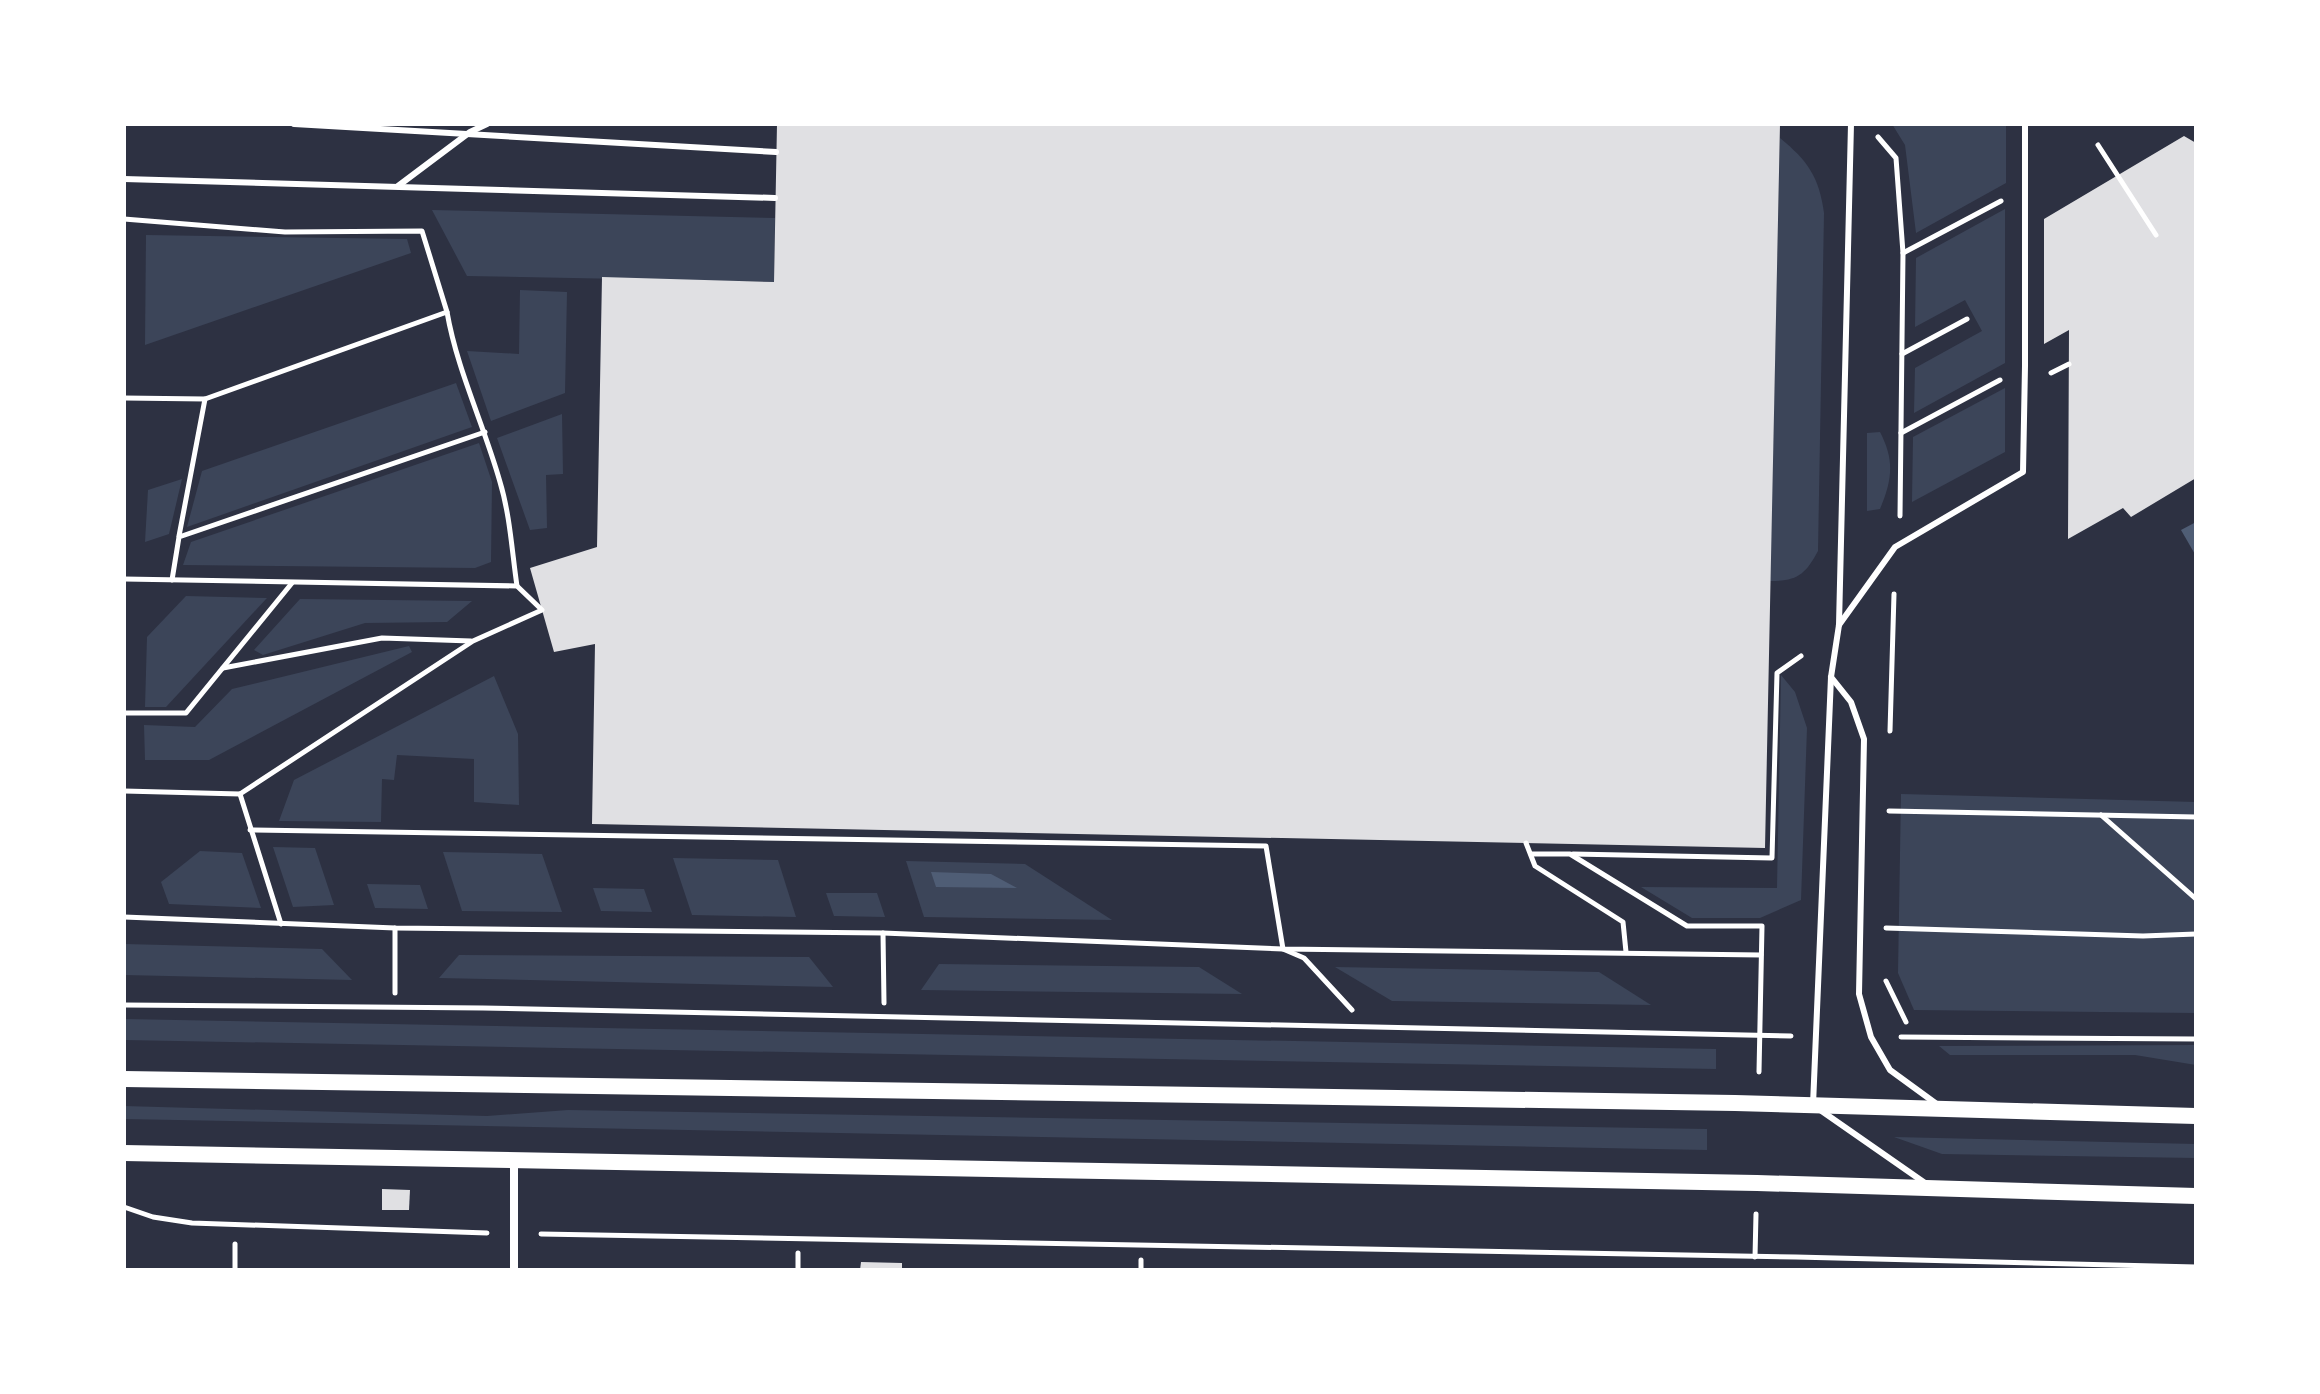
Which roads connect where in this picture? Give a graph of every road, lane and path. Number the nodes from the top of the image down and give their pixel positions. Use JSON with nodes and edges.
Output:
{"nodes":[{"id":1,"x":294,"y":124,"type":"edge"},
{"id":2,"x":487,"y":124,"type":"edge"},
{"id":3,"x":1851,"y":124,"type":"edge"},
{"id":4,"x":2025,"y":124,"type":"edge"},
{"id":5,"x":470,"y":132,"type":"junction"},
{"id":6,"x":2098,"y":145,"type":"dead end"},
{"id":7,"x":776,"y":152,"type":"dead end"},
{"id":8,"x":124,"y":179,"type":"edge"},
{"id":9,"x":397,"y":187,"type":"junction"},
{"id":10,"x":2024,"y":188,"type":"junction"},
{"id":11,"x":775,"y":198,"type":"dead end"},
{"id":12,"x":124,"y":219,"type":"edge"},
{"id":13,"x":2156,"y":235,"type":"dead end"},
{"id":14,"x":1903,"y":253,"type":"dead end"},
{"id":15,"x":447,"y":312,"type":"junction"},
{"id":16,"x":1967,"y":319,"type":"dead end"},
{"id":17,"x":1902,"y":354,"type":"dead end"},
{"id":18,"x":2025,"y":366,"type":"junction"},
{"id":19,"x":124,"y":398,"type":"edge"},
{"id":20,"x":205,"y":399,"type":"junction"},
{"id":21,"x":485,"y":432,"type":"junction"},
{"id":22,"x":1901,"y":433,"type":"dead end"},
{"id":23,"x":179,"y":537,"type":"junction"},
{"id":24,"x":124,"y":579,"type":"edge"},
{"id":25,"x":172,"y":580,"type":"junction"},
{"id":26,"x":293,"y":582,"type":"junction"},
{"id":27,"x":517,"y":586,"type":"junction"},
{"id":28,"x":1839,"y":625,"type":"junction"},
{"id":29,"x":473,"y":641,"type":"junction"},
{"id":30,"x":1801,"y":656,"type":"dead end"},
{"id":31,"x":223,"y":668,"type":"junction"},
{"id":32,"x":1831,"y":677,"type":"junction"},
{"id":33,"x":124,"y":713,"type":"edge"},
{"id":34,"x":124,"y":791,"type":"edge"},
{"id":35,"x":240,"y":794,"type":"junction"},
{"id":36,"x":1888,"y":811,"type":"dead end"},
{"id":37,"x":2100,"y":815,"type":"junction"},
{"id":38,"x":2196,"y":817,"type":"edge"},
{"id":39,"x":250,"y":830,"type":"junction"},
{"id":40,"x":1526,"y":843,"type":"dead end"},
{"id":41,"x":1531,"y":854,"type":"junction"},
{"id":42,"x":1570,"y":854,"type":"junction"},
{"id":43,"x":2196,"y":899,"type":"edge"},
{"id":44,"x":124,"y":917,"type":"edge"},
{"id":45,"x":281,"y":924,"type":"junction"},
{"id":46,"x":395,"y":928,"type":"junction"},
{"id":47,"x":1885,"y":928,"type":"dead end"},
{"id":48,"x":883,"y":933,"type":"junction"},
{"id":49,"x":2196,"y":934,"type":"edge"},
{"id":50,"x":1283,"y":949,"type":"junction"},
{"id":51,"x":1626,"y":952,"type":"junction"},
{"id":52,"x":1761,"y":955,"type":"junction"},
{"id":53,"x":395,"y":993,"type":"dead end"},
{"id":54,"x":884,"y":1003,"type":"dead end"},
{"id":55,"x":124,"y":1005,"type":"edge"},
{"id":56,"x":1352,"y":1010,"type":"dead end"},
{"id":57,"x":1760,"y":1035,"type":"junction"},
{"id":58,"x":1818,"y":1036,"type":"junction"},
{"id":59,"x":1871,"y":1037,"type":"junction"},
{"id":60,"x":2196,"y":1039,"type":"edge"},
{"id":61,"x":124,"y":1079,"type":"edge"},
{"id":62,"x":1758,"y":1104,"type":"junction"},
{"id":63,"x":1813,"y":1105,"type":"junction"},
{"id":64,"x":1942,"y":1108,"type":"junction"},
{"id":65,"x":2196,"y":1116,"type":"edge"},
{"id":66,"x":124,"y":1153,"type":"edge"},
{"id":67,"x":514,"y":1158,"type":"junction"},
{"id":68,"x":1757,"y":1183,"type":"junction"},
{"id":69,"x":1931,"y":1188,"type":"junction"},
{"id":70,"x":2196,"y":1196,"type":"edge"},
{"id":71,"x":124,"y":1207,"type":"edge"},
{"id":72,"x":514,"y":1234,"type":"junction"},
{"id":73,"x":235,"y":1244,"type":"dead end"},
{"id":74,"x":798,"y":1253,"type":"dead end"},
{"id":75,"x":1755,"y":1257,"type":"junction"},
{"id":76,"x":1141,"y":1260,"type":"dead end"},
{"id":77,"x":2196,"y":1267,"type":"edge"},
{"id":78,"x":235,"y":1270,"type":"edge"},
{"id":79,"x":514,"y":1270,"type":"edge"},
{"id":80,"x":798,"y":1270,"type":"edge"},
{"id":81,"x":1141,"y":1270,"type":"edge"}],
"edges":[{"from":1,"to":5,"type":"lane"},
{"from":2,"to":5,"type":"lane"},
{"from":3,"to":28,"type":"lane"},
{"from":4,"to":10,"type":"lane"},
{"from":5,"to":7,"type":"lane"},
{"from":5,"to":9,"type":"lane"},
{"from":6,"to":13,"type":"path"},
{"from":8,"to":9,"type":"lane"},
{"from":9,"to":11,"type":"lane"},
{"from":10,"to":14,"type":"path"},
{"from":10,"to":18,"type":"lane"},
{"from":12,"to":15,"type":"path"},
{"from":15,"to":20,"type":"path"},
{"from":15,"to":21,"type":"path"},
{"from":16,"to":17,"type":"path"},
{"from":18,"to":22,"type":"path"},
{"from":18,"to":28,"type":"lane"},
{"from":19,"to":20,"type":"path"},
{"from":20,"to":23,"type":"path"},
{"from":21,"to":23,"type":"path"},
{"from":21,"to":27,"type":"path"},
{"from":23,"to":25,"type":"path"},
{"from":24,"to":25,"type":"path"},
{"from":25,"to":26,"type":"path"},
{"from":26,"to":27,"type":"path"},
{"from":26,"to":31,"type":"path"},
{"from":27,"to":29,"type":"path"},
{"from":28,"to":32,"type":"lane"},
{"from":29,"to":31,"type":"path"},
{"from":29,"to":35,"type":"path"},
{"from":30,"to":42,"type":"path"},
{"from":31,"to":33,"type":"path"},
{"from":32,"to":58,"type":"lane"},
{"from":32,"to":59,"type":"lane"},
{"from":34,"to":35,"type":"path"},
{"from":35,"to":39,"type":"path"},
{"from":36,"to":37,"type":"path"},
{"from":37,"to":38,"type":"path"},
{"from":37,"to":43,"type":"path"},
{"from":39,"to":45,"type":"path"},
{"from":39,"to":50,"type":"path"},
{"from":40,"to":41,"type":"path"},
{"from":41,"to":42,"type":"path"},
{"from":41,"to":51,"type":"path"},
{"from":42,"to":52,"type":"path"},
{"from":44,"to":45,"type":"path"},
{"from":45,"to":46,"type":"path"},
{"from":46,"to":48,"type":"path"},
{"from":46,"to":53,"type":"path"},
{"from":47,"to":49,"type":"path"},
{"from":48,"to":50,"type":"path"},
{"from":48,"to":54,"type":"path"},
{"from":50,"to":51,"type":"path"},
{"from":50,"to":56,"type":"path"},
{"from":51,"to":52,"type":"path"},
{"from":52,"to":57,"type":"path"},
{"from":55,"to":57,"type":"path"},
{"from":57,"to":58,"type":"path"},
{"from":57,"to":62,"type":"path"},
{"from":58,"to":63,"type":"lane"},
{"from":59,"to":60,"type":"path"},
{"from":59,"to":64,"type":"lane"},
{"from":61,"to":62,"type":"main road"},
{"from":62,"to":63,"type":"main road"},
{"from":63,"to":64,"type":"main road"},
{"from":63,"to":69,"type":"lane"},
{"from":64,"to":65,"type":"main road"},
{"from":66,"to":67,"type":"main road"},
{"from":67,"to":68,"type":"main road"},
{"from":67,"to":72,"type":"street"},
{"from":68,"to":69,"type":"main road"},
{"from":68,"to":75,"type":"path"},
{"from":69,"to":70,"type":"main road"},
{"from":71,"to":72,"type":"path"},
{"from":72,"to":75,"type":"path"},
{"from":72,"to":79,"type":"street"},
{"from":73,"to":78,"type":"path"},
{"from":74,"to":80,"type":"path"},
{"from":75,"to":77,"type":"path"},
{"from":76,"to":81,"type":"path"}]}
